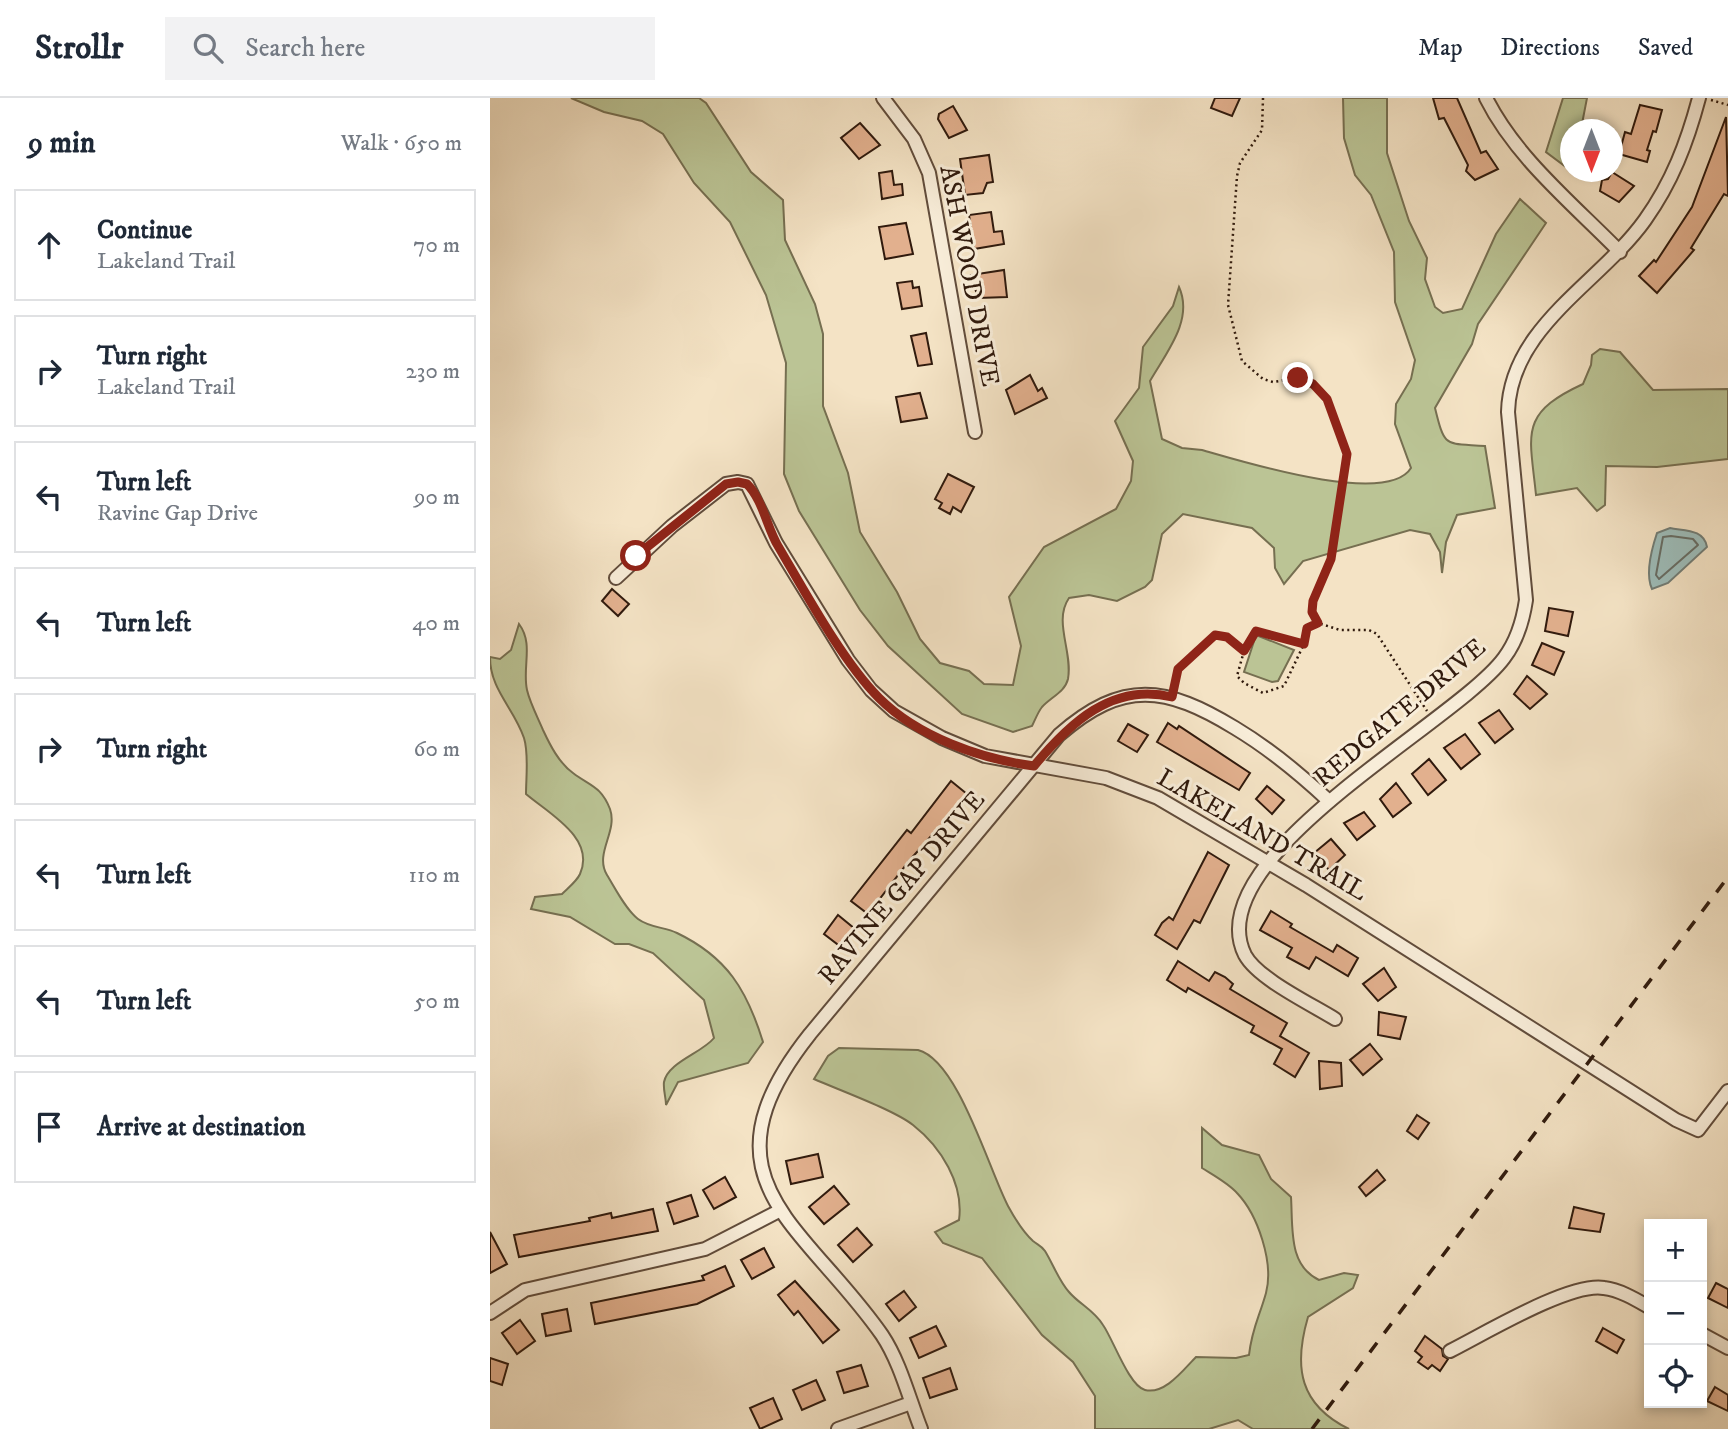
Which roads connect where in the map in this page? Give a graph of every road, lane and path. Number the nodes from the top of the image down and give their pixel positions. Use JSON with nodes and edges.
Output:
{"nodes":[{"id":1,"x":883,"y":98,"type":"edge"},
{"id":2,"x":1263,"y":98,"type":"edge"},
{"id":3,"x":1486,"y":98,"type":"edge"},
{"id":4,"x":1699,"y":98,"type":"edge"},
{"id":5,"x":1705,"y":98,"type":"edge"},
{"id":6,"x":1728,"y":105,"type":"edge"},
{"id":7,"x":1620,"y":252,"type":"junction"},
{"id":8,"x":975,"y":432,"type":"dead end"},
{"id":9,"x":616,"y":578,"type":"dead end"},
{"id":10,"x":1318,"y":623,"type":"junction"},
{"id":11,"x":1304,"y":644,"type":"junction"},
{"id":12,"x":1244,"y":651,"type":"junction"},
{"id":13,"x":1172,"y":697,"type":"junction"},
{"id":14,"x":1433,"y":719,"type":"junction"},
{"id":15,"x":1034,"y":766,"type":"junction"},
{"id":16,"x":1329,"y":801,"type":"junction"},
{"id":17,"x":1270,"y":864,"type":"junction"},
{"id":18,"x":1335,"y":1019,"type":"dead end"},
{"id":19,"x":1728,"y":1091,"type":"edge"},
{"id":20,"x":779,"y":1211,"type":"junction"},
{"id":21,"x":1644,"y":1304,"type":"edge"},
{"id":22,"x":490,"y":1313,"type":"edge"},
{"id":23,"x":1707,"y":1337,"type":"edge"},
{"id":24,"x":1728,"y":1348,"type":"edge"},
{"id":25,"x":1450,"y":1351,"type":"dead end"},
{"id":26,"x":911,"y":1403,"type":"junction"},
{"id":27,"x":838,"y":1429,"type":"edge"},
{"id":28,"x":921,"y":1429,"type":"edge"}],
"edges":[{"from":1,"to":8,"type":"street","name":"ASH WOOD DRIVE"},
{"from":2,"to":10,"type":"path"},
{"from":3,"to":7,"type":"street"},
{"from":4,"to":7,"type":"street","name":"REDGATE DRIVE"},
{"from":5,"to":6,"type":"path"},
{"from":7,"to":14,"type":"street","name":"REDGATE DRIVE"},
{"from":9,"to":15,"type":"street","name":"LAKELAND TRAIL"},
{"from":10,"to":11,"type":"path"},
{"from":10,"to":14,"type":"path"},
{"from":11,"to":12,"type":"path"},
{"from":11,"to":12,"type":"path"},
{"from":12,"to":13,"type":"path"},
{"from":13,"to":15,"type":"street","name":"RAVINE GAP DRIVE"},
{"from":13,"to":16,"type":"street","name":"RAVINE GAP DRIVE"},
{"from":14,"to":16,"type":"street","name":"REDGATE DRIVE"},
{"from":15,"to":17,"type":"street","name":"LAKELAND TRAIL"},
{"from":15,"to":20,"type":"street","name":"RAVINE GAP DRIVE"},
{"from":16,"to":17,"type":"street","name":"REDGATE DRIVE"},
{"from":17,"to":18,"type":"street","name":"REDGATE DRIVE"},
{"from":17,"to":19,"type":"street","name":"LAKELAND TRAIL"},
{"from":20,"to":22,"type":"street"},
{"from":20,"to":26,"type":"street","name":"RAVINE GAP DRIVE"},
{"from":21,"to":25,"type":"street"},
{"from":23,"to":24,"type":"street"},
{"from":26,"to":27,"type":"street"},
{"from":26,"to":28,"type":"street","name":"RAVINE GAP DRIVE"}]}
